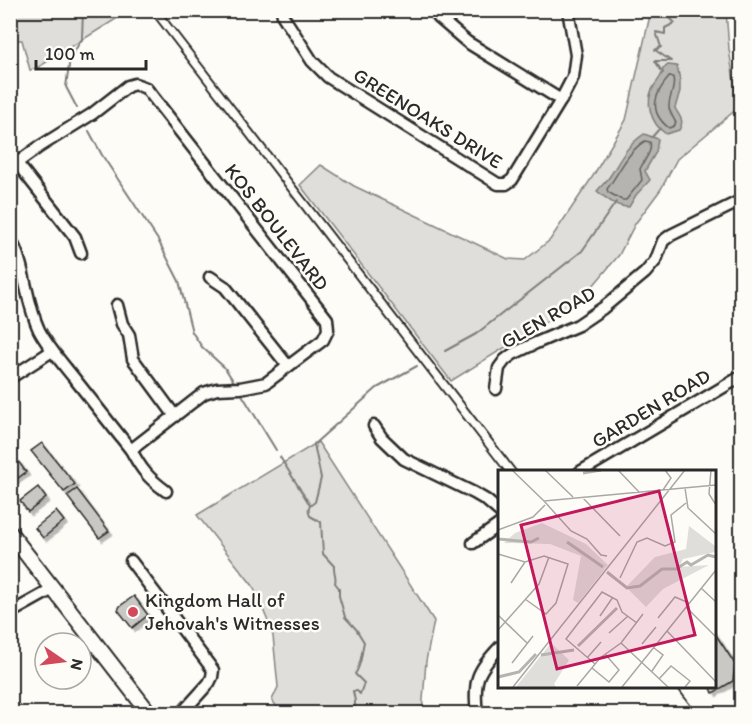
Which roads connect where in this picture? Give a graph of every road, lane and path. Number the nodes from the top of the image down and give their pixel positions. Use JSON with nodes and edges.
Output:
{"nodes":[{"id":1,"x":282,"y":10,"type":"edge"},
{"id":2,"x":434,"y":10,"type":"edge"},
{"id":3,"x":568,"y":10,"type":"edge"},
{"id":4,"x":561,"y":100,"type":"junction"},
{"id":5,"x":14,"y":165,"type":"edge"},
{"id":6,"x":741,"y":200,"type":"edge"},
{"id":7,"x":10,"y":238,"type":"edge"},
{"id":8,"x":81,"y":253,"type":"dead end"},
{"id":9,"x":15,"y":258,"type":"edge"},
{"id":10,"x":210,"y":277,"type":"dead end"},
{"id":11,"x":117,"y":304,"type":"dead end"},
{"id":12,"x":52,"y":351,"type":"junction"},
{"id":13,"x":288,"y":366,"type":"junction"},
{"id":14,"x":741,"y":376,"type":"edge"},
{"id":15,"x":10,"y":378,"type":"edge"},
{"id":16,"x":496,"y":389,"type":"dead end"},
{"id":17,"x":176,"y":416,"type":"junction"},
{"id":18,"x":374,"y":426,"type":"dead end"},
{"id":19,"x":131,"y":450,"type":"junction"},
{"id":20,"x":583,"y":470,"type":"edge"},
{"id":21,"x":166,"y":491,"type":"dead end"},
{"id":22,"x":498,"y":510,"type":"edge"},
{"id":23,"x":498,"y":525,"type":"edge"},
{"id":24,"x":10,"y":533,"type":"edge"},
{"id":25,"x":473,"y":543,"type":"dead end"},
{"id":26,"x":131,"y":561,"type":"dead end"},
{"id":27,"x":53,"y":589,"type":"junction"},
{"id":28,"x":10,"y":613,"type":"edge"},
{"id":29,"x":498,"y":650,"type":"edge"},
{"id":30,"x":148,"y":713,"type":"edge"},
{"id":31,"x":181,"y":714,"type":"edge"},
{"id":32,"x":477,"y":714,"type":"edge"}],
"edges":[{"from":1,"to":4,"type":"street","name":"GREENOAKS DRIVE"},
{"from":2,"to":4,"type":"street"},
{"from":3,"to":4,"type":"street","name":"GREENOAKS DRIVE"},
{"from":5,"to":8,"type":"street"},
{"from":5,"to":13,"type":"street","name":"KOS BOULEVARD"},
{"from":6,"to":16,"type":"street","name":"GLEN ROAD"},
{"from":7,"to":9,"type":"street"},
{"from":9,"to":12,"type":"street"},
{"from":10,"to":13,"type":"street"},
{"from":11,"to":17,"type":"street"},
{"from":12,"to":15,"type":"street"},
{"from":12,"to":19,"type":"street"},
{"from":13,"to":17,"type":"street","name":"KOS BOULEVARD"},
{"from":14,"to":20,"type":"street","name":"GARDEN ROAD"},
{"from":17,"to":19,"type":"street","name":"KOS BOULEVARD"},
{"from":18,"to":22,"type":"street"},
{"from":19,"to":21,"type":"street"},
{"from":23,"to":25,"type":"street"},
{"from":24,"to":27,"type":"main road"},
{"from":26,"to":31,"type":"street"},
{"from":27,"to":28,"type":"street"},
{"from":27,"to":30,"type":"main road"},
{"from":29,"to":32,"type":"street"}]}
